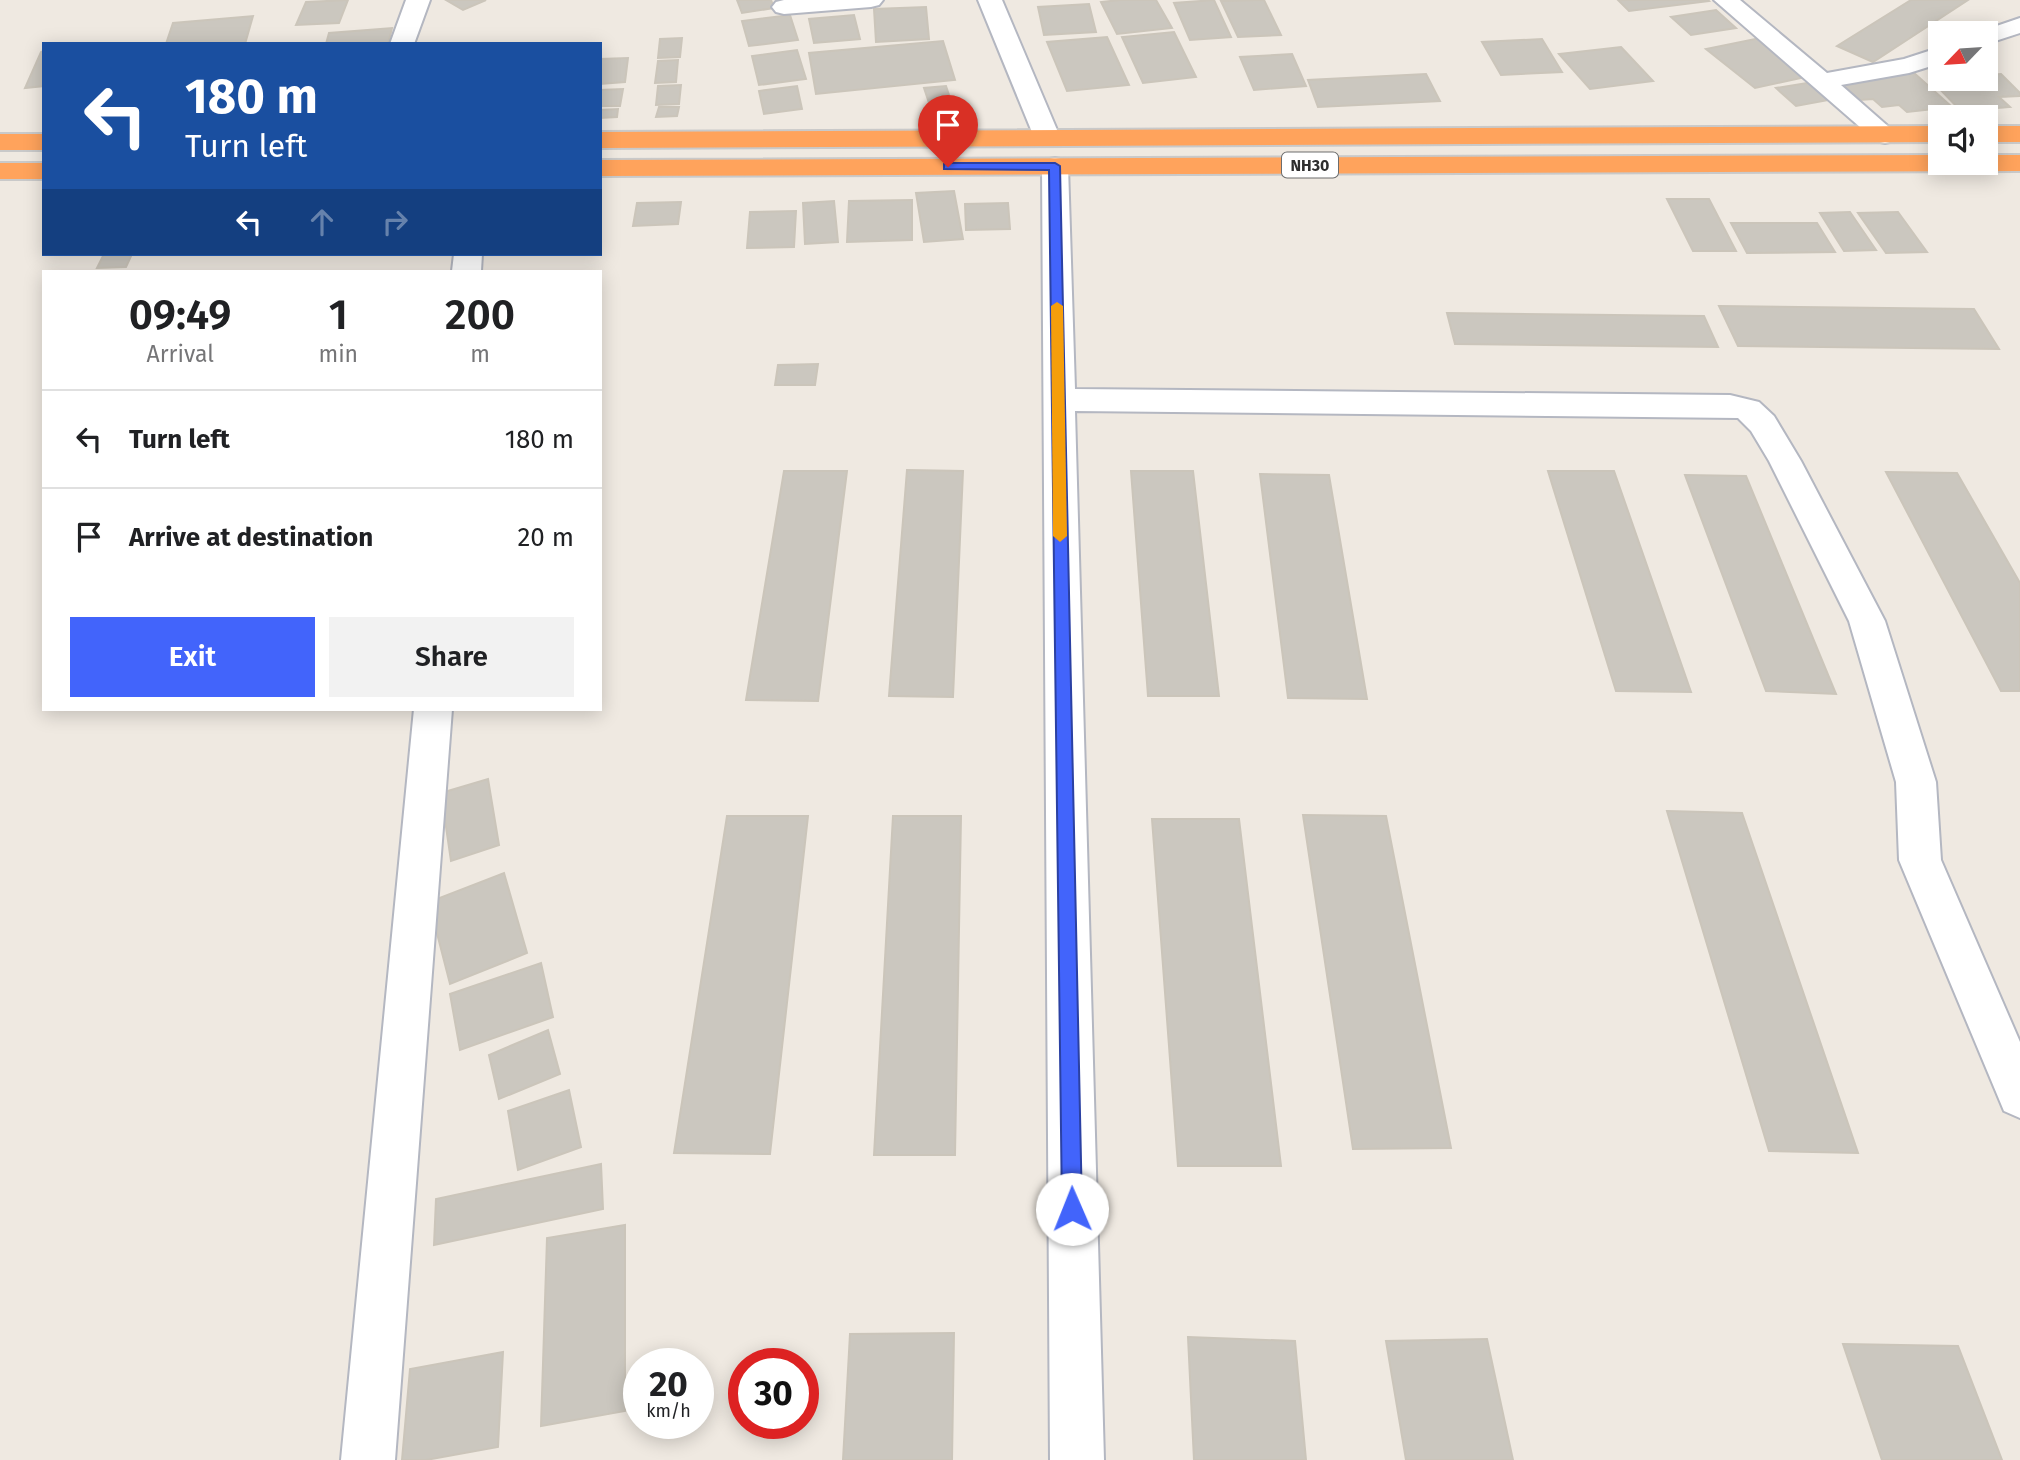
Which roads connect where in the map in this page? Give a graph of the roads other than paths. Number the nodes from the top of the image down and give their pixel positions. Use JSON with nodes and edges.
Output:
{"nodes":[{"id":1,"x":418,"y":0,"type":"edge"},
{"id":2,"x":871,"y":0,"type":"edge"},
{"id":3,"x":990,"y":0,"type":"edge"},
{"id":4,"x":1726,"y":0,"type":"edge"},
{"id":5,"x":784,"y":7,"type":"dead end"},
{"id":6,"x":2020,"y":25,"type":"edge"},
{"id":7,"x":1998,"y":33,"type":"edge"},
{"id":8,"x":403,"y":42,"type":"edge"},
{"id":9,"x":1928,"y":59,"type":"edge"},
{"id":10,"x":1821,"y":81,"type":"junction"},
{"id":11,"x":1928,"y":134,"type":"edge"},
{"id":12,"x":1998,"y":134,"type":"edge"},
{"id":13,"x":2020,"y":134,"type":"edge"},
{"id":14,"x":1885,"y":135,"type":"junction"},
{"id":15,"x":602,"y":140,"type":"edge"},
{"id":16,"x":0,"y":142,"type":"edge"},
{"id":17,"x":42,"y":142,"type":"edge"},
{"id":18,"x":1051,"y":152,"type":"junction"},
{"id":19,"x":2020,"y":163,"type":"edge"},
{"id":20,"x":602,"y":168,"type":"edge"},
{"id":21,"x":0,"y":171,"type":"edge"},
{"id":22,"x":42,"y":171,"type":"edge"},
{"id":23,"x":1057,"y":400,"type":"junction"},
{"id":24,"x":433,"y":711,"type":"edge"},
{"id":25,"x":2020,"y":1095,"type":"edge"},
{"id":26,"x":369,"y":1460,"type":"edge"},
{"id":27,"x":1077,"y":1460,"type":"edge"}],
"edges":[{"from":1,"to":8,"type":"street"},
{"from":2,"to":5,"type":"street"},
{"from":3,"to":18,"type":"street"},
{"from":4,"to":10,"type":"street"},
{"from":6,"to":7,"type":"street"},
{"from":9,"to":10,"type":"street"},
{"from":10,"to":14,"type":"street"},
{"from":11,"to":14,"type":"highway","number":"NH30"},
{"from":12,"to":13,"type":"highway"},
{"from":14,"to":18,"type":"highway","number":"NH30"},
{"from":15,"to":18,"type":"highway","number":"NH30"},
{"from":16,"to":17,"type":"highway"},
{"from":18,"to":19,"type":"highway","number":"NH30"},
{"from":18,"to":20,"type":"highway","number":"NH30"},
{"from":18,"to":23,"type":"street"},
{"from":21,"to":22,"type":"highway"},
{"from":23,"to":25,"type":"street"},
{"from":23,"to":27,"type":"street"},
{"from":24,"to":26,"type":"street"}]}
